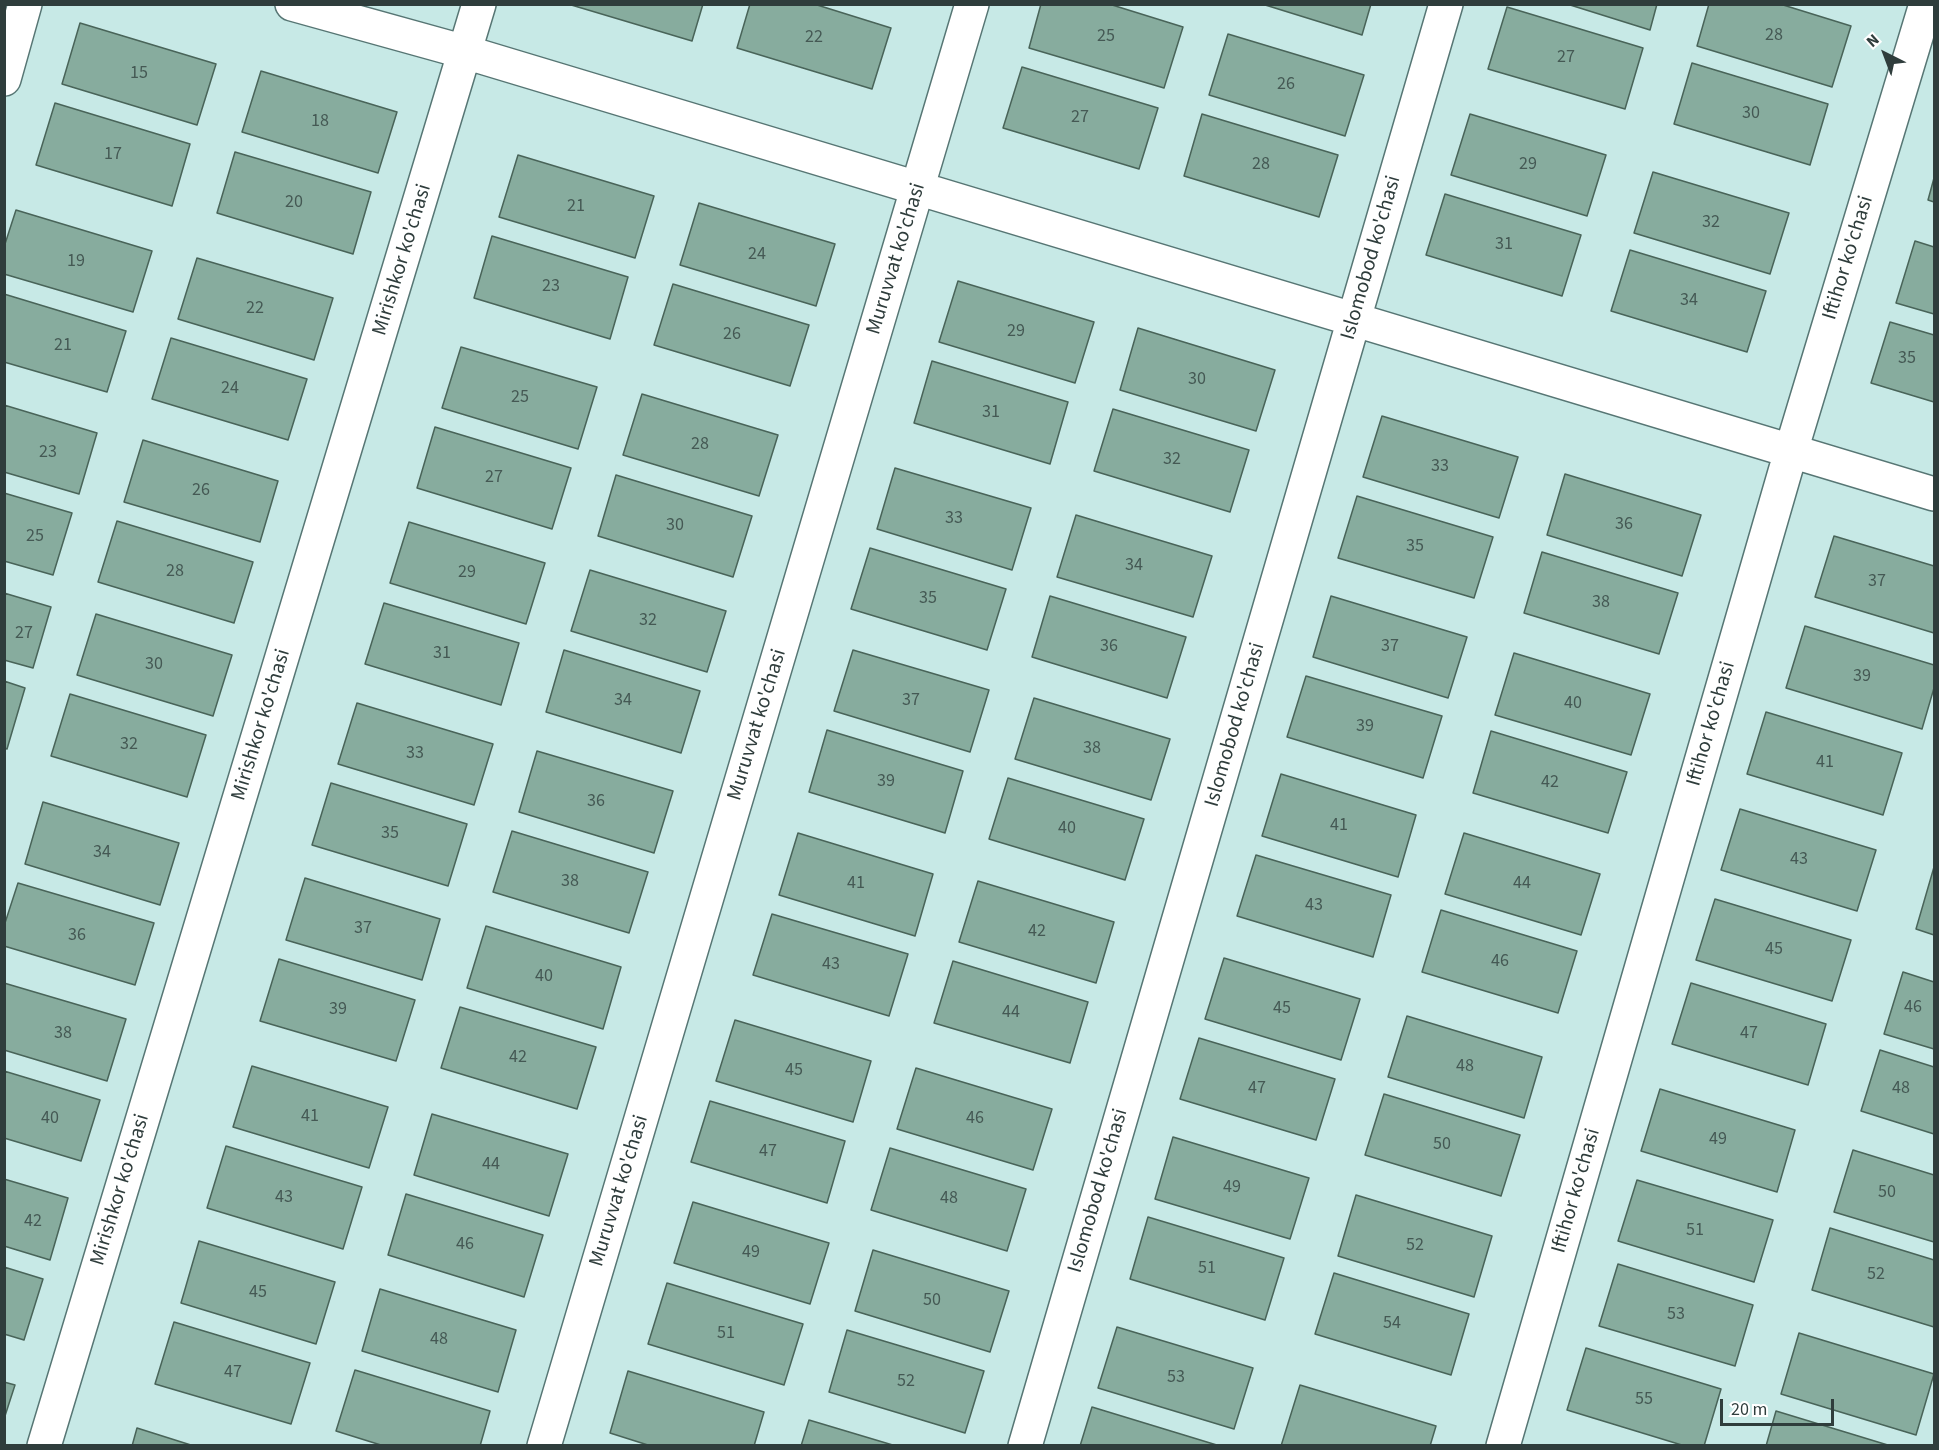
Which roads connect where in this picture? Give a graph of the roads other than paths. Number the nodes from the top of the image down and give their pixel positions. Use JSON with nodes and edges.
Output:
{"nodes":[{"id":1,"x":26,"y":4,"type":"edge"},
{"id":2,"x":292,"y":4,"type":"edge"},
{"id":3,"x":479,"y":4,"type":"edge"},
{"id":4,"x":972,"y":4,"type":"edge"},
{"id":5,"x":1446,"y":4,"type":"edge"},
{"id":6,"x":1926,"y":4,"type":"edge"},
{"id":7,"x":465,"y":52,"type":"junction"},
{"id":8,"x":4,"y":79,"type":"edge"},
{"id":9,"x":918,"y":188,"type":"junction"},
{"id":10,"x":1354,"y":320,"type":"junction"},
{"id":11,"x":1791,"y":451,"type":"junction"},
{"id":12,"x":1935,"y":495,"type":"edge"},
{"id":13,"x":44,"y":1446,"type":"edge"},
{"id":14,"x":544,"y":1446,"type":"edge"},
{"id":15,"x":1025,"y":1446,"type":"edge"},
{"id":16,"x":1503,"y":1446,"type":"edge"}],
"edges":[{"from":1,"to":8,"type":"street"},
{"from":2,"to":7,"type":"street"},
{"from":3,"to":7,"type":"street","name":"Mirishkor ko'chasi"},
{"from":4,"to":9,"type":"street","name":"Muruvvat ko'chasi"},
{"from":5,"to":10,"type":"street","name":"Islomobod ko'chasi"},
{"from":6,"to":11,"type":"street","name":"Iftihor ko'chasi"},
{"from":7,"to":9,"type":"street"},
{"from":7,"to":13,"type":"street","name":"Mirishkor ko'chasi"},
{"from":9,"to":10,"type":"street"},
{"from":9,"to":14,"type":"street","name":"Muruvvat ko'chasi"},
{"from":10,"to":11,"type":"street"},
{"from":10,"to":15,"type":"street","name":"Islomobod ko'chasi"},
{"from":11,"to":12,"type":"street"},
{"from":11,"to":16,"type":"street","name":"Iftihor ko'chasi"}]}
